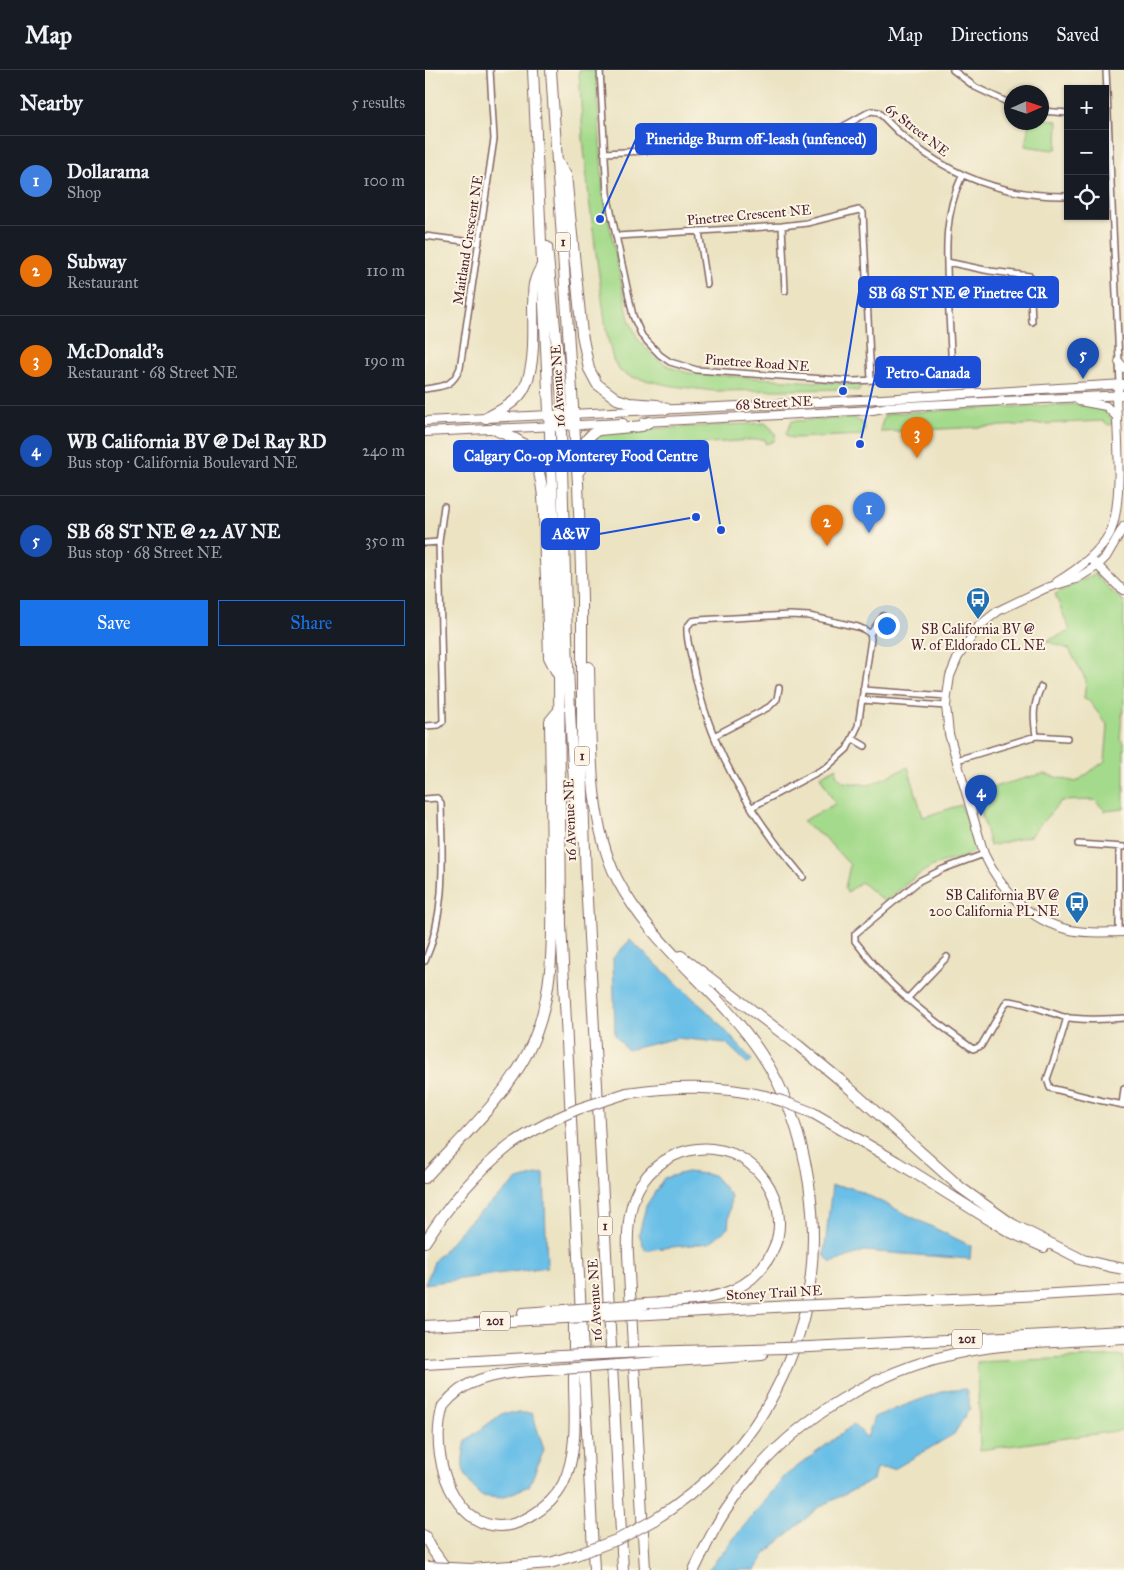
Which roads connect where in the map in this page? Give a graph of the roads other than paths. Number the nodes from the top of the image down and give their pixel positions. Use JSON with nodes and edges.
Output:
{"nodes":[{"id":1,"x":490,"y":70,"type":"edge"},
{"id":2,"x":533,"y":70,"type":"edge"},
{"id":3,"x":551,"y":70,"type":"edge"},
{"id":4,"x":600,"y":70,"type":"edge"},
{"id":5,"x":953,"y":70,"type":"edge"},
{"id":6,"x":1106,"y":70,"type":"edge"},
{"id":7,"x":1106,"y":85,"type":"edge"},
{"id":8,"x":1004,"y":101,"type":"edge"},
{"id":9,"x":1049,"y":112,"type":"edge"},
{"id":10,"x":1064,"y":113,"type":"edge"},
{"id":11,"x":1108,"y":130,"type":"edge"},
{"id":12,"x":604,"y":154,"type":"junction"},
{"id":13,"x":556,"y":158,"type":"junction"},
{"id":14,"x":962,"y":176,"type":"junction"},
{"id":15,"x":1113,"y":193,"type":"junction"},
{"id":16,"x":1109,"y":194,"type":"edge"},
{"id":17,"x":1064,"y":196,"type":"edge"},
{"id":18,"x":782,"y":226,"type":"junction"},
{"id":19,"x":540,"y":227,"type":"junction"},
{"id":20,"x":699,"y":231,"type":"junction"},
{"id":21,"x":425,"y":236,"type":"edge"},
{"id":22,"x":617,"y":236,"type":"junction"},
{"id":23,"x":479,"y":244,"type":"junction"},
{"id":24,"x":947,"y":262,"type":"junction"},
{"id":25,"x":542,"y":266,"type":"junction"},
{"id":26,"x":707,"y":284,"type":"dead end"},
{"id":27,"x":785,"y":290,"type":"dead end"},
{"id":28,"x":1124,"y":314,"type":"edge"},
{"id":29,"x":1117,"y":315,"type":"junction"},
{"id":30,"x":1032,"y":322,"type":"dead end"},
{"id":31,"x":1122,"y":365,"type":"edge"},
{"id":32,"x":871,"y":380,"type":"junction"},
{"id":33,"x":1123,"y":386,"type":"edge"},
{"id":34,"x":425,"y":388,"type":"edge"},
{"id":35,"x":1120,"y":396,"type":"edge"},
{"id":36,"x":1066,"y":398,"type":"junction"},
{"id":37,"x":667,"y":409,"type":"junction"},
{"id":38,"x":569,"y":414,"type":"junction"},
{"id":39,"x":549,"y":416,"type":"junction"},
{"id":40,"x":1117,"y":417,"type":"junction"},
{"id":41,"x":486,"y":418,"type":"junction"},
{"id":42,"x":425,"y":421,"type":"edge"},
{"id":43,"x":649,"y":422,"type":"junction"},
{"id":44,"x":574,"y":425,"type":"junction"},
{"id":45,"x":555,"y":427,"type":"junction"},
{"id":46,"x":494,"y":429,"type":"junction"},
{"id":47,"x":425,"y":432,"type":"edge"},
{"id":48,"x":578,"y":483,"type":"junction"},
{"id":49,"x":444,"y":506,"type":"dead end"},
{"id":50,"x":1124,"y":526,"type":"edge"},
{"id":51,"x":439,"y":542,"type":"junction"},
{"id":52,"x":425,"y":543,"type":"edge"},
{"id":53,"x":1089,"y":557,"type":"junction"},
{"id":54,"x":1097,"y":566,"type":"junction"},
{"id":55,"x":1047,"y":588,"type":"junction"},
{"id":56,"x":1124,"y":590,"type":"edge"},
{"id":57,"x":883,"y":616,"type":"dead end"},
{"id":58,"x":582,"y":631,"type":"junction"},
{"id":59,"x":870,"y":634,"type":"junction"},
{"id":60,"x":559,"y":678,"type":"junction"},
{"id":61,"x":1041,"y":687,"type":"dead end"},
{"id":62,"x":779,"y":688,"type":"dead end"},
{"id":63,"x":863,"y":690,"type":"junction"},
{"id":64,"x":947,"y":696,"type":"junction"},
{"id":65,"x":862,"y":700,"type":"junction"},
{"id":66,"x":946,"y":706,"type":"junction"},
{"id":67,"x":560,"y":710,"type":"junction"},
{"id":68,"x":425,"y":726,"type":"edge"},
{"id":69,"x":715,"y":736,"type":"junction"},
{"id":70,"x":1036,"y":736,"type":"junction"},
{"id":71,"x":1067,"y":738,"type":"dead end"},
{"id":72,"x":853,"y":739,"type":"junction"},
{"id":73,"x":865,"y":746,"type":"dead end"},
{"id":74,"x":957,"y":760,"type":"junction"},
{"id":75,"x":425,"y":799,"type":"edge"},
{"id":76,"x":752,"y":807,"type":"junction"},
{"id":77,"x":1078,"y":844,"type":"dead end"},
{"id":78,"x":1121,"y":847,"type":"edge"},
{"id":79,"x":984,"y":854,"type":"junction"},
{"id":80,"x":803,"y":877,"type":"dead end"},
{"id":81,"x":586,"y":881,"type":"junction"},
{"id":82,"x":645,"y":923,"type":"junction"},
{"id":83,"x":1121,"y":932,"type":"edge"},
{"id":84,"x":947,"y":957,"type":"dead end"},
{"id":85,"x":425,"y":961,"type":"edge"},
{"id":86,"x":907,"y":999,"type":"junction"},
{"id":87,"x":1067,"y":1017,"type":"junction"},
{"id":88,"x":1124,"y":1018,"type":"edge"},
{"id":89,"x":1124,"y":1088,"type":"edge"},
{"id":90,"x":1123,"y":1105,"type":"edge"},
{"id":91,"x":425,"y":1178,"type":"edge"},
{"id":92,"x":425,"y":1242,"type":"edge"},
{"id":93,"x":1083,"y":1260,"type":"junction"},
{"id":94,"x":1124,"y":1269,"type":"edge"},
{"id":95,"x":579,"y":1282,"type":"junction"},
{"id":96,"x":1124,"y":1290,"type":"edge"},
{"id":97,"x":648,"y":1309,"type":"junction"},
{"id":98,"x":565,"y":1314,"type":"junction"},
{"id":99,"x":425,"y":1320,"type":"edge"},
{"id":100,"x":425,"y":1326,"type":"edge"},
{"id":101,"x":1124,"y":1330,"type":"edge"},
{"id":102,"x":1124,"y":1338,"type":"edge"},
{"id":103,"x":645,"y":1357,"type":"junction"},
{"id":104,"x":425,"y":1364,"type":"edge"},
{"id":105,"x":429,"y":1437,"type":"dead end"},
{"id":106,"x":445,"y":1500,"type":"dead end"},
{"id":107,"x":425,"y":1536,"type":"edge"},
{"id":108,"x":427,"y":1566,"type":"edge"},
{"id":109,"x":447,"y":1570,"type":"edge"},
{"id":110,"x":594,"y":1570,"type":"edge"},
{"id":111,"x":623,"y":1570,"type":"edge"},
{"id":112,"x":645,"y":1570,"type":"edge"},
{"id":113,"x":694,"y":1570,"type":"edge"}],
"edges":[{"from":1,"to":23,"type":"street","name":"Maitland Crescent NE"},
{"from":2,"to":19,"type":"highway","name":"16 Avenue NE","number":"1"},
{"from":3,"to":13,"type":"highway","name":"16 Avenue NE","number":"1"},
{"from":4,"to":12,"type":"street","name":"Pinetree Road NE"},
{"from":5,"to":8,"type":"street"},
{"from":6,"to":7,"type":"street"},
{"from":9,"to":10,"type":"street"},
{"from":11,"to":15,"type":"street"},
{"from":12,"to":14,"type":"street","name":"65 Street NE"},
{"from":12,"to":22,"type":"street","name":"Pinetree Road NE"},
{"from":13,"to":37,"type":"highway"},
{"from":13,"to":38,"type":"highway","name":"16 Avenue NE","number":"1"},
{"from":14,"to":17,"type":"street","name":"65 Street NE"},
{"from":14,"to":24,"type":"street","name":"Pinetree Road NE"},
{"from":15,"to":16,"type":"street"},
{"from":15,"to":29,"type":"street"},
{"from":18,"to":20,"type":"street","name":"Pinetree Crescent NE"},
{"from":18,"to":27,"type":"street"},
{"from":18,"to":32,"type":"street","name":"Pinetree Crescent NE"},
{"from":19,"to":25,"type":"highway","name":"16 Avenue NE","number":"1"},
{"from":19,"to":38,"type":"highway"},
{"from":20,"to":22,"type":"street","name":"Pinetree Crescent NE"},
{"from":20,"to":26,"type":"street"},
{"from":21,"to":23,"type":"street"},
{"from":22,"to":32,"type":"street","name":"Pinetree Road NE"},
{"from":23,"to":34,"type":"street","name":"Maitland Crescent NE"},
{"from":24,"to":30,"type":"street"},
{"from":24,"to":32,"type":"street","name":"Pinetree Road NE"},
{"from":25,"to":39,"type":"highway","name":"16 Avenue NE","number":"1"},
{"from":25,"to":41,"type":"highway"},
{"from":28,"to":29,"type":"street"},
{"from":29,"to":31,"type":"street"},
{"from":31,"to":33,"type":"street"},
{"from":33,"to":35,"type":"main road"},
{"from":33,"to":37,"type":"main road","name":"68 Street NE"},
{"from":35,"to":36,"type":"main road","name":"68 Street NE"},
{"from":35,"to":40,"type":"main road"},
{"from":36,"to":40,"type":"main road"},
{"from":36,"to":43,"type":"main road","name":"68 Street NE"},
{"from":37,"to":38,"type":"main road","name":"68 Street NE"},
{"from":38,"to":39,"type":"main road","name":"68 Street NE"},
{"from":38,"to":44,"type":"highway"},
{"from":39,"to":41,"type":"main road","name":"68 Street NE"},
{"from":39,"to":45,"type":"highway"},
{"from":40,"to":53,"type":"main road"},
{"from":41,"to":42,"type":"main road","name":"68 Street NE"},
{"from":43,"to":44,"type":"main road","name":"68 Street NE"},
{"from":43,"to":48,"type":"highway"},
{"from":44,"to":45,"type":"main road","name":"68 Street NE"},
{"from":44,"to":48,"type":"highway","name":"16 Avenue NE","number":"1"},
{"from":45,"to":46,"type":"main road","name":"68 Street NE"},
{"from":45,"to":60,"type":"highway","name":"16 Avenue NE","number":"1"},
{"from":45,"to":81,"type":"highway"},
{"from":46,"to":47,"type":"main road","name":"68 Street NE"},
{"from":46,"to":60,"type":"highway"},
{"from":48,"to":58,"type":"highway","name":"16 Avenue NE","number":"1"},
{"from":49,"to":51,"type":"street"},
{"from":50,"to":54,"type":"main road"},
{"from":51,"to":52,"type":"street"},
{"from":51,"to":68,"type":"street"},
{"from":53,"to":54,"type":"main road"},
{"from":53,"to":55,"type":"main road"},
{"from":54,"to":55,"type":"main road"},
{"from":54,"to":56,"type":"main road"},
{"from":55,"to":64,"type":"main road"},
{"from":57,"to":59,"type":"street"},
{"from":58,"to":81,"type":"highway","name":"16 Avenue NE","number":"1"},
{"from":58,"to":82,"type":"highway"},
{"from":59,"to":63,"type":"street"},
{"from":59,"to":69,"type":"street"},
{"from":60,"to":67,"type":"highway","name":"16 Avenue NE","number":"1"},
{"from":61,"to":70,"type":"street"},
{"from":62,"to":69,"type":"street"},
{"from":63,"to":64,"type":"street"},
{"from":63,"to":65,"type":"street"},
{"from":64,"to":66,"type":"main road"},
{"from":65,"to":66,"type":"street"},
{"from":65,"to":72,"type":"street"},
{"from":66,"to":74,"type":"main road"},
{"from":67,"to":91,"type":"highway"},
{"from":67,"to":95,"type":"highway","name":"16 Avenue NE","number":"1"},
{"from":69,"to":76,"type":"street"},
{"from":70,"to":71,"type":"street"},
{"from":70,"to":74,"type":"street"},
{"from":72,"to":73,"type":"street"},
{"from":72,"to":76,"type":"street"},
{"from":74,"to":79,"type":"main road"},
{"from":75,"to":85,"type":"street"},
{"from":76,"to":80,"type":"street"},
{"from":77,"to":78,"type":"street"},
{"from":78,"to":83,"type":"street"},
{"from":79,"to":83,"type":"main road"},
{"from":79,"to":86,"type":"street"},
{"from":81,"to":111,"type":"highway","name":"16 Avenue NE","number":"1"},
{"from":82,"to":93,"type":"highway"},
{"from":82,"to":108,"type":"highway","bridge":true},
{"from":84,"to":86,"type":"street"},
{"from":86,"to":87,"type":"street"},
{"from":87,"to":88,"type":"street"},
{"from":87,"to":90,"type":"street"},
{"from":89,"to":90,"type":"street"},
{"from":92,"to":93,"type":"highway","bridge":true},
{"from":93,"to":94,"type":"highway"},
{"from":95,"to":106,"type":"highway"},
{"from":95,"to":110,"type":"highway","name":"16 Avenue NE","number":"1"},
{"from":96,"to":97,"type":"highway","name":"Stoney Trail NE","number":"201","bridge":true},
{"from":97,"to":98,"type":"highway","name":"Stoney Trail NE","number":"201","bridge":true},
{"from":97,"to":112,"type":"highway"},
{"from":98,"to":99,"type":"highway"},
{"from":98,"to":100,"type":"highway","name":"Stoney Trail NE","number":"201"},
{"from":101,"to":103,"type":"highway","number":"201"},
{"from":102,"to":113,"type":"highway"},
{"from":103,"to":104,"type":"highway","bridge":true},
{"from":103,"to":105,"type":"highway","bridge":true},
{"from":107,"to":109,"type":"highway"}]}
